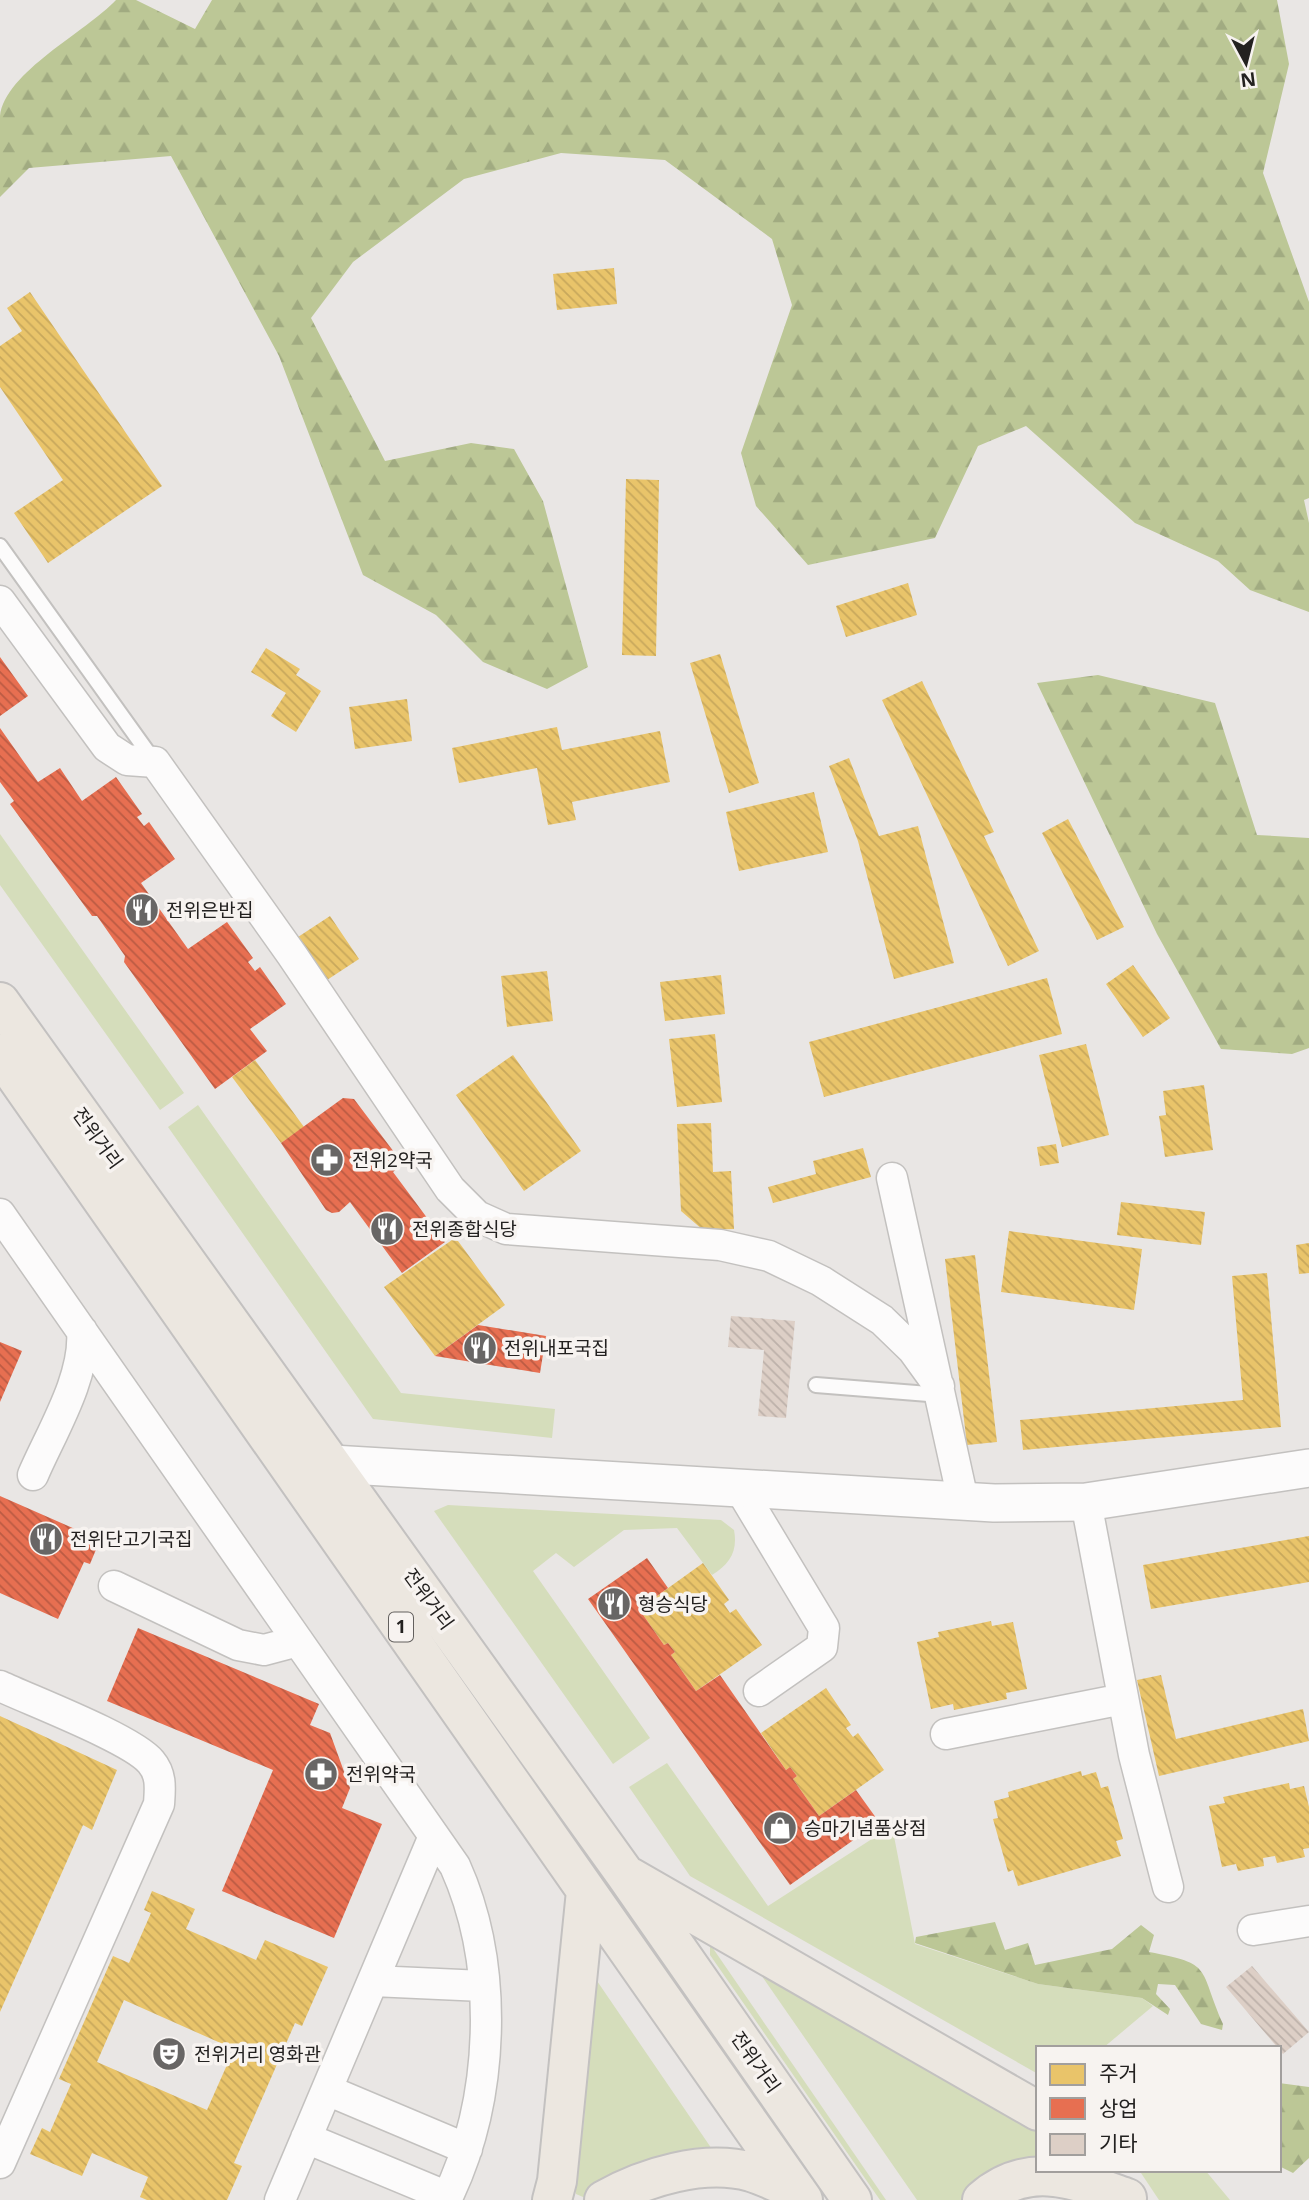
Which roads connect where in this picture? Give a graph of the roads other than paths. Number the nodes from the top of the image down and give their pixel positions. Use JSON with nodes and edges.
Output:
{"nodes":[{"id":1,"x":0,"y":546,"type":"edge"},
{"id":2,"x":0,"y":601,"type":"edge"},
{"id":3,"x":155,"y":762,"type":"junction"},
{"id":4,"x":0,"y":1002,"type":"edge"},
{"id":5,"x":0,"y":1054,"type":"edge"},
{"id":6,"x":892,"y":1178,"type":"dead end"},
{"id":7,"x":0,"y":1214,"type":"edge"},
{"id":8,"x":82,"y":1331,"type":"junction"},
{"id":9,"x":816,"y":1385,"type":"dead end"},
{"id":10,"x":940,"y":1390,"type":"junction"},
{"id":11,"x":332,"y":1464,"type":"junction"},
{"id":12,"x":1309,"y":1468,"type":"edge"},
{"id":13,"x":33,"y":1475,"type":"dead end"},
{"id":14,"x":739,"y":1487,"type":"junction"},
{"id":15,"x":963,"y":1500,"type":"junction"},
{"id":16,"x":1086,"y":1502,"type":"junction"},
{"id":17,"x":114,"y":1586,"type":"dead end"},
{"id":18,"x":298,"y":1641,"type":"junction"},
{"id":19,"x":0,"y":1686,"type":"edge"},
{"id":20,"x":759,"y":1691,"type":"dead end"},
{"id":21,"x":1123,"y":1699,"type":"junction"},
{"id":22,"x":946,"y":1734,"type":"dead end"},
{"id":23,"x":434,"y":1836,"type":"junction"},
{"id":24,"x":625,"y":1874,"type":"junction"},
{"id":25,"x":1168,"y":1887,"type":"dead end"},
{"id":26,"x":586,"y":1891,"type":"junction"},
{"id":27,"x":1309,"y":1921,"type":"edge"},
{"id":28,"x":1253,"y":1930,"type":"dead end"},
{"id":29,"x":373,"y":1981,"type":"junction"},
{"id":30,"x":483,"y":1986,"type":"junction"},
{"id":31,"x":327,"y":2090,"type":"junction"},
{"id":32,"x":1036,"y":2110,"type":"edge"},
{"id":33,"x":306,"y":2138,"type":"junction"},
{"id":34,"x":467,"y":2149,"type":"junction"},
{"id":35,"x":0,"y":2163,"type":"edge"},
{"id":36,"x":1120,"y":2189,"type":"edge"},
{"id":37,"x":800,"y":2195,"type":"edge"},
{"id":38,"x":447,"y":2198,"type":"edge"},
{"id":39,"x":280,"y":2200,"type":"edge"},
{"id":40,"x":552,"y":2200,"type":"edge"},
{"id":41,"x":604,"y":2200,"type":"edge"},
{"id":42,"x":852,"y":2200,"type":"edge"},
{"id":43,"x":982,"y":2200,"type":"edge"}],
"edges":[{"from":1,"to":3,"type":"lane"},
{"from":2,"to":3,"type":"street"},
{"from":3,"to":10,"type":"street"},
{"from":4,"to":11,"type":"main road","name":"전위거리","number":"1"},
{"from":5,"to":26,"type":"main road","name":"전위거리","number":"1"},
{"from":6,"to":10,"type":"street"},
{"from":7,"to":8,"type":"street"},
{"from":8,"to":13,"type":"street"},
{"from":8,"to":18,"type":"street"},
{"from":9,"to":10,"type":"lane"},
{"from":10,"to":15,"type":"street"},
{"from":11,"to":14,"type":"street"},
{"from":11,"to":24,"type":"main road","name":"전위거리","number":"1"},
{"from":12,"to":16,"type":"street"},
{"from":14,"to":15,"type":"street"},
{"from":14,"to":20,"type":"street"},
{"from":15,"to":16,"type":"street"},
{"from":16,"to":21,"type":"street"},
{"from":17,"to":18,"type":"street"},
{"from":18,"to":23,"type":"street"},
{"from":19,"to":35,"type":"street"},
{"from":21,"to":22,"type":"street"},
{"from":21,"to":25,"type":"street"},
{"from":23,"to":29,"type":"street"},
{"from":23,"to":30,"type":"street"},
{"from":24,"to":32,"type":"main road"},
{"from":24,"to":42,"type":"main road","name":"전위거리","number":"1"},
{"from":26,"to":37,"type":"main road","name":"전위거리","number":"1"},
{"from":26,"to":40,"type":"main road"},
{"from":27,"to":28,"type":"street"},
{"from":29,"to":30,"type":"street"},
{"from":29,"to":31,"type":"street"},
{"from":30,"to":34,"type":"street"},
{"from":31,"to":33,"type":"street"},
{"from":31,"to":34,"type":"street"},
{"from":33,"to":38,"type":"street"},
{"from":33,"to":39,"type":"street"},
{"from":34,"to":38,"type":"street"},
{"from":36,"to":43,"type":"main road"},
{"from":37,"to":41,"type":"main road"}]}
